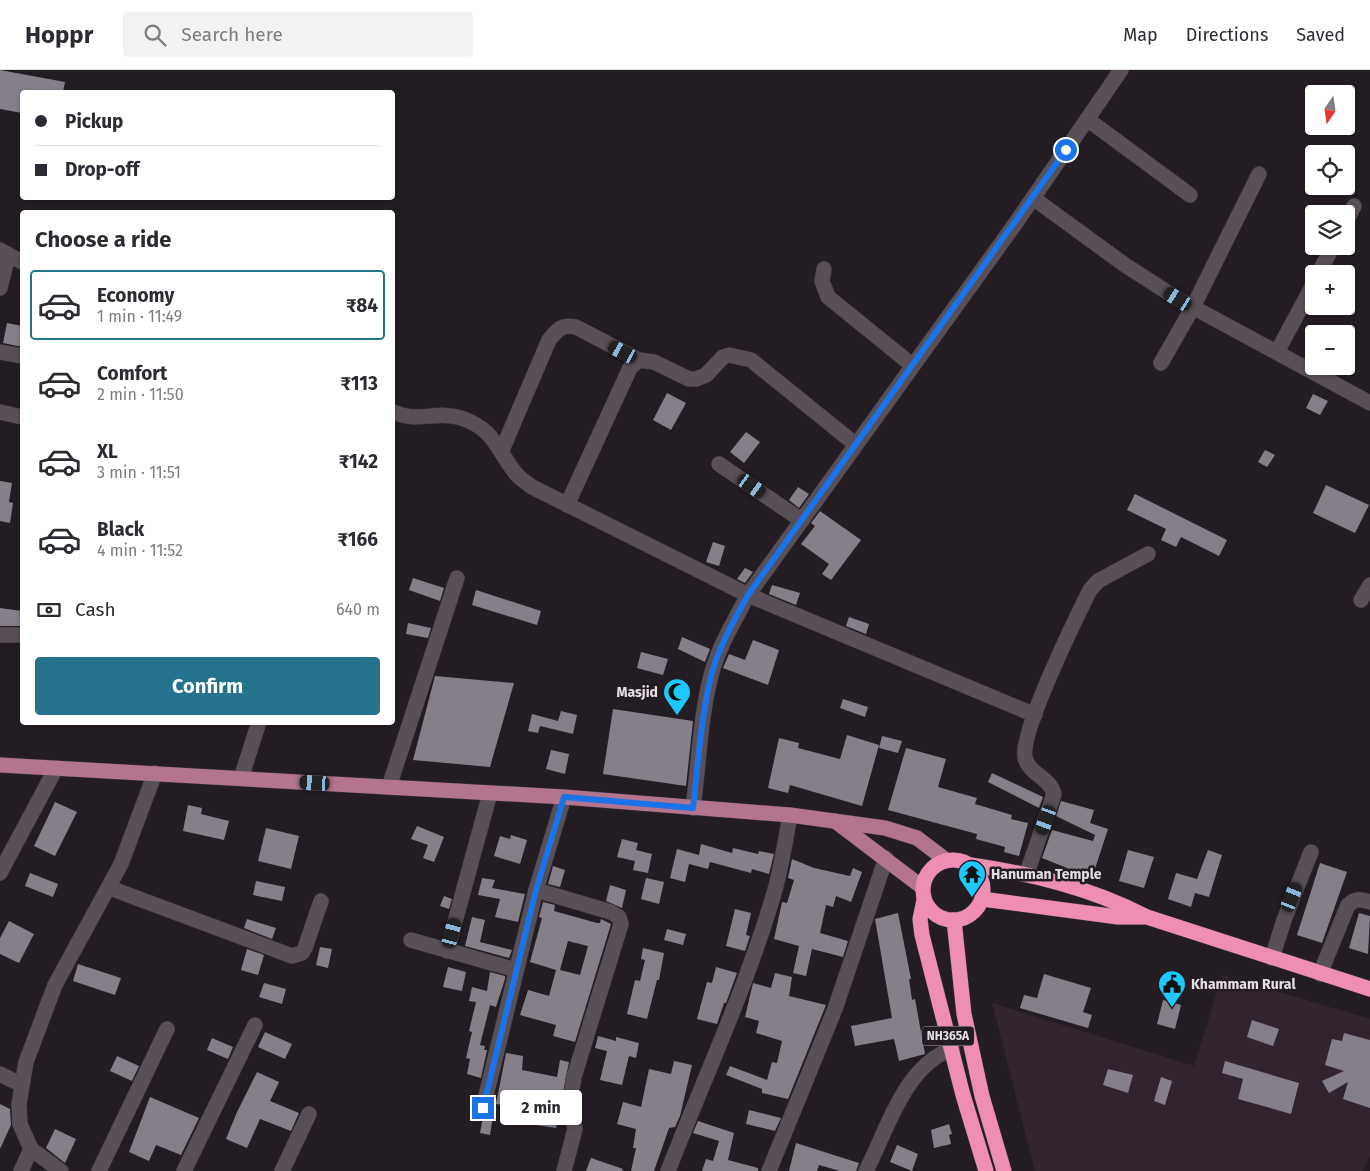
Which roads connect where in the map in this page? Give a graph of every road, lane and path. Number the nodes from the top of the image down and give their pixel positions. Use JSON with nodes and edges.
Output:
{"nodes":[{"id":1,"x":1121,"y":70,"type":"edge"},
{"id":2,"x":1088,"y":119,"type":"junction"},
{"id":3,"x":1259,"y":174,"type":"dead end"},
{"id":4,"x":1190,"y":195,"type":"dead end"},
{"id":5,"x":1033,"y":198,"type":"junction"},
{"id":6,"x":4,"y":253,"type":"edge"},
{"id":7,"x":20,"y":261,"type":"edge"},
{"id":8,"x":824,"y":269,"type":"dead end"},
{"id":9,"x":0,"y":288,"type":"edge"},
{"id":10,"x":1305,"y":300,"type":"edge"},
{"id":11,"x":1193,"y":307,"type":"junction"},
{"id":12,"x":0,"y":352,"type":"edge"},
{"id":13,"x":1277,"y":352,"type":"junction"},
{"id":14,"x":20,"y":356,"type":"edge"},
{"id":15,"x":639,"y":360,"type":"junction"},
{"id":16,"x":1161,"y":363,"type":"dead end"},
{"id":17,"x":912,"y":365,"type":"junction"},
{"id":18,"x":1369,"y":399,"type":"edge"},
{"id":19,"x":0,"y":412,"type":"edge"},
{"id":20,"x":395,"y":412,"type":"edge"},
{"id":21,"x":20,"y":417,"type":"edge"},
{"id":22,"x":855,"y":444,"type":"junction"},
{"id":23,"x":502,"y":450,"type":"junction"},
{"id":24,"x":719,"y":464,"type":"dead end"},
{"id":25,"x":567,"y":505,"type":"junction"},
{"id":26,"x":800,"y":520,"type":"junction"},
{"id":27,"x":1148,"y":554,"type":"dead end"},
{"id":28,"x":457,"y":578,"type":"dead end"},
{"id":29,"x":1370,"y":585,"type":"edge"},
{"id":30,"x":748,"y":595,"type":"junction"},
{"id":31,"x":1361,"y":600,"type":"dead end"},
{"id":32,"x":0,"y":635,"type":"edge"},
{"id":33,"x":20,"y":635,"type":"edge"},
{"id":34,"x":1035,"y":715,"type":"junction"},
{"id":35,"x":258,"y":725,"type":"edge"},
{"id":36,"x":0,"y":765,"type":"edge"},
{"id":37,"x":56,"y":768,"type":"junction"},
{"id":38,"x":155,"y":774,"type":"junction"},
{"id":39,"x":241,"y":778,"type":"junction"},
{"id":40,"x":389,"y":787,"type":"junction"},
{"id":41,"x":490,"y":794,"type":"junction"},
{"id":42,"x":564,"y":797,"type":"junction"},
{"id":43,"x":693,"y":808,"type":"junction"},
{"id":44,"x":790,"y":814,"type":"junction"},
{"id":45,"x":834,"y":820,"type":"junction"},
{"id":46,"x":1311,"y":852,"type":"dead end"},
{"id":47,"x":886,"y":858,"type":"junction"},
{"id":48,"x":946,"y":860,"type":"junction"},
{"id":49,"x":971,"y":865,"type":"junction"},
{"id":50,"x":0,"y":873,"type":"edge"},
{"id":51,"x":1027,"y":873,"type":"junction"},
{"id":52,"x":110,"y":888,"type":"junction"},
{"id":53,"x":536,"y":890,"type":"junction"},
{"id":54,"x":923,"y":894,"type":"junction"},
{"id":55,"x":982,"y":899,"type":"junction"},
{"id":56,"x":321,"y":901,"type":"dead end"},
{"id":57,"x":1370,"y":902,"type":"edge"},
{"id":58,"x":1147,"y":917,"type":"junction"},
{"id":59,"x":954,"y":920,"type":"junction"},
{"id":60,"x":411,"y":940,"type":"dead end"},
{"id":61,"x":447,"y":951,"type":"junction"},
{"id":62,"x":1272,"y":958,"type":"junction"},
{"id":63,"x":516,"y":970,"type":"junction"},
{"id":64,"x":1320,"y":974,"type":"junction"},
{"id":65,"x":1370,"y":989,"type":"edge"},
{"id":66,"x":255,"y":1025,"type":"dead end"},
{"id":67,"x":167,"y":1029,"type":"dead end"},
{"id":68,"x":952,"y":1049,"type":"junction"},
{"id":69,"x":0,"y":1074,"type":"edge"},
{"id":70,"x":22,"y":1085,"type":"junction"},
{"id":71,"x":483,"y":1108,"type":"dead end"},
{"id":72,"x":310,"y":1114,"type":"dead end"},
{"id":73,"x":31,"y":1150,"type":"junction"},
{"id":74,"x":21,"y":1171,"type":"edge"},
{"id":75,"x":61,"y":1171,"type":"edge"},
{"id":76,"x":99,"y":1171,"type":"edge"},
{"id":77,"x":184,"y":1171,"type":"edge"},
{"id":78,"x":282,"y":1171,"type":"edge"},
{"id":79,"x":564,"y":1171,"type":"edge"},
{"id":80,"x":668,"y":1171,"type":"edge"},
{"id":81,"x":768,"y":1171,"type":"edge"},
{"id":82,"x":866,"y":1171,"type":"edge"},
{"id":83,"x":986,"y":1171,"type":"edge"},
{"id":84,"x":1004,"y":1171,"type":"edge"}],
"edges":[{"from":1,"to":2,"type":"street"},
{"from":2,"to":4,"type":"street"},
{"from":2,"to":5,"type":"street"},
{"from":3,"to":11,"type":"street"},
{"from":5,"to":11,"type":"street"},
{"from":5,"to":17,"type":"street"},
{"from":6,"to":7,"type":"street"},
{"from":6,"to":9,"type":"street"},
{"from":8,"to":17,"type":"street"},
{"from":10,"to":13,"type":"street"},
{"from":11,"to":13,"type":"street"},
{"from":11,"to":16,"type":"street"},
{"from":12,"to":14,"type":"street"},
{"from":13,"to":18,"type":"street"},
{"from":15,"to":22,"type":"street"},
{"from":15,"to":23,"type":"street"},
{"from":15,"to":25,"type":"street"},
{"from":17,"to":22,"type":"street"},
{"from":19,"to":21,"type":"street"},
{"from":20,"to":23,"type":"street"},
{"from":22,"to":26,"type":"street"},
{"from":23,"to":25,"type":"street"},
{"from":24,"to":26,"type":"street"},
{"from":25,"to":30,"type":"street"},
{"from":26,"to":30,"type":"street"},
{"from":27,"to":34,"type":"street"},
{"from":28,"to":40,"type":"street"},
{"from":29,"to":31,"type":"street"},
{"from":30,"to":34,"type":"street"},
{"from":30,"to":43,"type":"street"},
{"from":32,"to":33,"type":"street"},
{"from":34,"to":51,"type":"street"},
{"from":35,"to":39,"type":"street"},
{"from":36,"to":37,"type":"main road"},
{"from":37,"to":38,"type":"main road"},
{"from":37,"to":50,"type":"street"},
{"from":38,"to":39,"type":"main road"},
{"from":38,"to":52,"type":"street"},
{"from":39,"to":40,"type":"main road"},
{"from":40,"to":41,"type":"main road"},
{"from":41,"to":42,"type":"main road"},
{"from":41,"to":61,"type":"street"},
{"from":42,"to":43,"type":"main road"},
{"from":42,"to":53,"type":"street"},
{"from":43,"to":44,"type":"main road"},
{"from":44,"to":45,"type":"main road"},
{"from":44,"to":80,"type":"street"},
{"from":45,"to":47,"type":"main road"},
{"from":45,"to":48,"type":"main road"},
{"from":46,"to":62,"type":"street"},
{"from":47,"to":54,"type":"main road"},
{"from":47,"to":81,"type":"street"},
{"from":48,"to":49,"type":"highway"},
{"from":48,"to":54,"type":"highway","number":"NH365A"},
{"from":49,"to":51,"type":"highway"},
{"from":49,"to":55,"type":"highway"},
{"from":51,"to":58,"type":"highway"},
{"from":52,"to":56,"type":"street"},
{"from":52,"to":70,"type":"street"},
{"from":53,"to":63,"type":"street"},
{"from":53,"to":79,"type":"street"},
{"from":54,"to":59,"type":"highway"},
{"from":54,"to":68,"type":"highway","number":"NH365A"},
{"from":55,"to":58,"type":"highway"},
{"from":55,"to":59,"type":"highway"},
{"from":57,"to":64,"type":"street"},
{"from":58,"to":62,"type":"highway"},
{"from":59,"to":84,"type":"highway","number":"NH365A"},
{"from":60,"to":61,"type":"street"},
{"from":61,"to":63,"type":"street"},
{"from":62,"to":64,"type":"highway"},
{"from":63,"to":71,"type":"street"},
{"from":64,"to":65,"type":"highway"},
{"from":66,"to":77,"type":"street"},
{"from":67,"to":76,"type":"street"},
{"from":68,"to":82,"type":"street"},
{"from":68,"to":83,"type":"highway","number":"NH365A"},
{"from":69,"to":70,"type":"street"},
{"from":70,"to":73,"type":"street"},
{"from":72,"to":78,"type":"street"},
{"from":73,"to":74,"type":"street"},
{"from":73,"to":75,"type":"street"}]}
